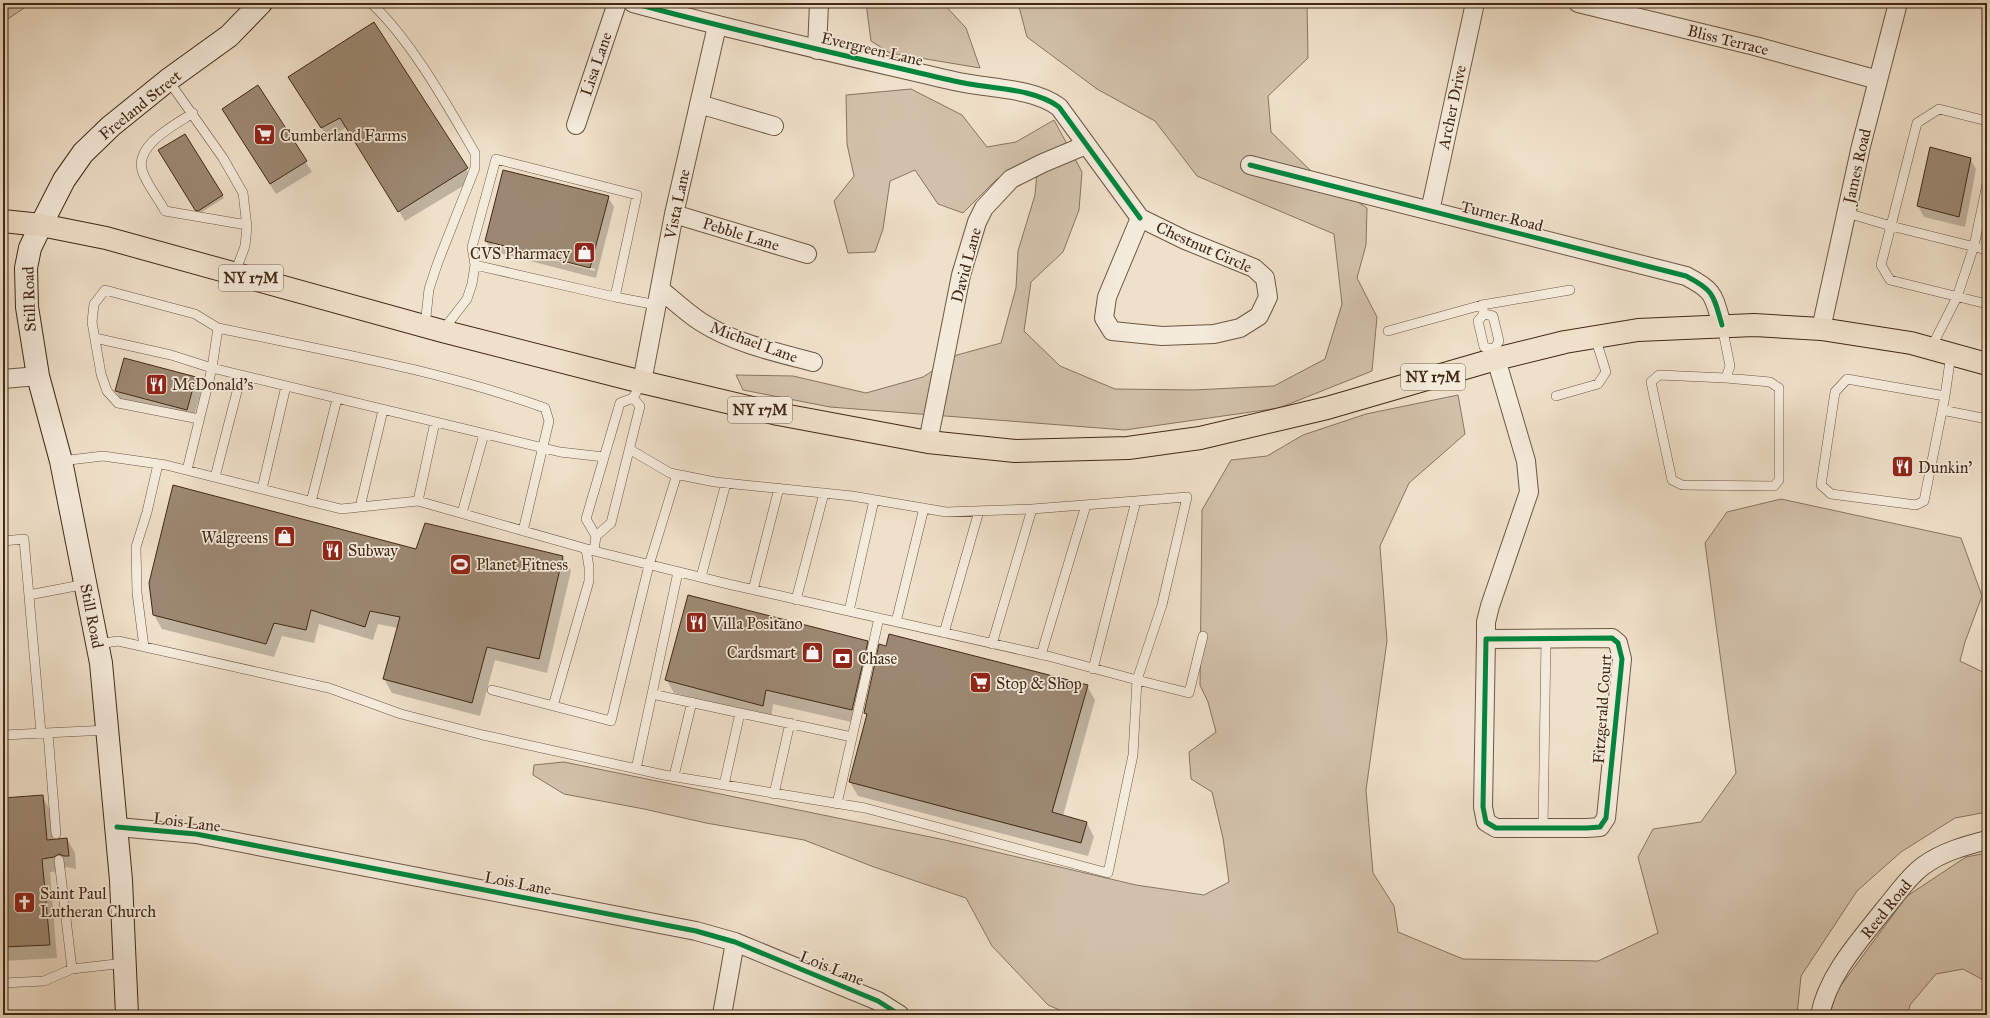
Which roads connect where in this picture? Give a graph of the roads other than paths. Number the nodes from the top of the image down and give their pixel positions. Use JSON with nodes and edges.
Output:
{"nodes":[{"id":1,"x":261,"y":3,"type":"edge"},
{"id":2,"x":371,"y":3,"type":"edge"},
{"id":3,"x":617,"y":3,"type":"edge"},
{"id":4,"x":633,"y":3,"type":"edge"},
{"id":5,"x":819,"y":3,"type":"edge"},
{"id":6,"x":1475,"y":3,"type":"edge"},
{"id":7,"x":1578,"y":3,"type":"edge"},
{"id":8,"x":1898,"y":3,"type":"edge"},
{"id":9,"x":717,"y":26,"type":"junction"},
{"id":10,"x":818,"y":50,"type":"junction"},
{"id":11,"x":168,"y":80,"type":"junction"},
{"id":12,"x":1878,"y":80,"type":"junction"},
{"id":13,"x":699,"y":104,"type":"junction"},
{"id":14,"x":193,"y":113,"type":"junction"},
{"id":15,"x":1987,"y":121,"type":"edge"},
{"id":16,"x":576,"y":125,"type":"dead end"},
{"id":17,"x":774,"y":126,"type":"dead end"},
{"id":18,"x":1086,"y":145,"type":"junction"},
{"id":19,"x":1250,"y":165,"type":"dead end"},
{"id":20,"x":1987,"y":184,"type":"edge"},
{"id":21,"x":1430,"y":211,"type":"junction"},
{"id":22,"x":1847,"y":213,"type":"junction"},
{"id":23,"x":674,"y":214,"type":"junction"},
{"id":24,"x":1140,"y":218,"type":"junction"},
{"id":25,"x":3,"y":221,"type":"edge"},
{"id":26,"x":41,"y":225,"type":"junction"},
{"id":27,"x":247,"y":225,"type":"junction"},
{"id":28,"x":1891,"y":226,"type":"junction"},
{"id":29,"x":1974,"y":246,"type":"junction"},
{"id":30,"x":1987,"y":250,"type":"edge"},
{"id":31,"x":807,"y":254,"type":"dead end"},
{"id":32,"x":476,"y":265,"type":"junction"},
{"id":33,"x":235,"y":273,"type":"junction"},
{"id":34,"x":1570,"y":290,"type":"dead end"},
{"id":35,"x":615,"y":297,"type":"junction"},
{"id":36,"x":658,"y":297,"type":"junction"},
{"id":37,"x":1957,"y":297,"type":"junction"},
{"id":38,"x":1987,"y":304,"type":"edge"},
{"id":39,"x":1483,"y":310,"type":"junction"},
{"id":40,"x":1722,"y":325,"type":"junction"},
{"id":41,"x":218,"y":328,"type":"junction"},
{"id":42,"x":433,"y":329,"type":"junction"},
{"id":43,"x":1821,"y":329,"type":"junction"},
{"id":44,"x":1388,"y":331,"type":"dead end"},
{"id":45,"x":1594,"y":337,"type":"junction"},
{"id":46,"x":95,"y":338,"type":"junction"},
{"id":47,"x":1931,"y":348,"type":"junction"},
{"id":48,"x":1495,"y":354,"type":"junction"},
{"id":49,"x":1951,"y":354,"type":"junction"},
{"id":50,"x":813,"y":362,"type":"dead end"},
{"id":51,"x":1987,"y":364,"type":"edge"},
{"id":52,"x":212,"y":368,"type":"junction"},
{"id":53,"x":38,"y":376,"type":"junction"},
{"id":54,"x":241,"y":376,"type":"junction"},
{"id":55,"x":1726,"y":378,"type":"junction"},
{"id":56,"x":3,"y":379,"type":"edge"},
{"id":57,"x":286,"y":386,"type":"junction"},
{"id":58,"x":638,"y":390,"type":"junction"},
{"id":59,"x":1556,"y":396,"type":"dead end"},
{"id":60,"x":1945,"y":396,"type":"junction"},
{"id":61,"x":337,"y":399,"type":"junction"},
{"id":62,"x":383,"y":410,"type":"junction"},
{"id":63,"x":1942,"y":410,"type":"junction"},
{"id":64,"x":199,"y":419,"type":"junction"},
{"id":65,"x":1987,"y":419,"type":"edge"},
{"id":66,"x":434,"y":422,"type":"junction"},
{"id":67,"x":484,"y":434,"type":"junction"},
{"id":68,"x":928,"y":442,"type":"junction"},
{"id":69,"x":544,"y":448,"type":"junction"},
{"id":70,"x":629,"y":449,"type":"junction"},
{"id":71,"x":604,"y":457,"type":"junction"},
{"id":72,"x":61,"y":461,"type":"junction"},
{"id":73,"x":158,"y":464,"type":"junction"},
{"id":74,"x":187,"y":470,"type":"junction"},
{"id":75,"x":673,"y":473,"type":"junction"},
{"id":76,"x":215,"y":477,"type":"junction"},
{"id":77,"x":726,"y":483,"type":"junction"},
{"id":78,"x":779,"y":488,"type":"junction"},
{"id":79,"x":262,"y":489,"type":"junction"},
{"id":80,"x":824,"y":493,"type":"junction"},
{"id":81,"x":874,"y":500,"type":"junction"},
{"id":82,"x":418,"y":501,"type":"junction"},
{"id":83,"x":1136,"y":501,"type":"junction"},
{"id":84,"x":311,"y":502,"type":"junction"},
{"id":85,"x":1086,"y":505,"type":"junction"},
{"id":86,"x":360,"y":507,"type":"junction"},
{"id":87,"x":924,"y":508,"type":"junction"},
{"id":88,"x":1032,"y":509,"type":"junction"},
{"id":89,"x":979,"y":511,"type":"junction"},
{"id":90,"x":462,"y":513,"type":"junction"},
{"id":91,"x":523,"y":531,"type":"junction"},
{"id":92,"x":596,"y":536,"type":"junction"},
{"id":93,"x":3,"y":541,"type":"edge"},
{"id":94,"x":590,"y":550,"type":"junction"},
{"id":95,"x":649,"y":565,"type":"junction"},
{"id":96,"x":678,"y":572,"type":"junction"},
{"id":97,"x":701,"y":577,"type":"junction"},
{"id":98,"x":86,"y":584,"type":"junction"},
{"id":99,"x":753,"y":590,"type":"junction"},
{"id":100,"x":29,"y":595,"type":"junction"},
{"id":101,"x":796,"y":600,"type":"junction"},
{"id":102,"x":849,"y":611,"type":"junction"},
{"id":103,"x":879,"y":618,"type":"junction"},
{"id":104,"x":896,"y":622,"type":"junction"},
{"id":105,"x":944,"y":633,"type":"junction"},
{"id":106,"x":1203,"y":636,"type":"dead end"},
{"id":107,"x":1486,"y":639,"type":"junction"},
{"id":108,"x":1546,"y":639,"type":"junction"},
{"id":109,"x":98,"y":644,"type":"junction"},
{"id":110,"x":992,"y":644,"type":"junction"},
{"id":111,"x":144,"y":647,"type":"junction"},
{"id":112,"x":1041,"y":655,"type":"junction"},
{"id":113,"x":1093,"y":669,"type":"junction"},
{"id":114,"x":1136,"y":680,"type":"junction"},
{"id":115,"x":492,"y":690,"type":"dead end"},
{"id":116,"x":652,"y":694,"type":"junction"},
{"id":117,"x":692,"y":702,"type":"junction"},
{"id":118,"x":553,"y":706,"type":"junction"},
{"id":119,"x":740,"y":713,"type":"junction"},
{"id":120,"x":790,"y":723,"type":"junction"},
{"id":121,"x":108,"y":730,"type":"junction"},
{"id":122,"x":44,"y":733,"type":"junction"},
{"id":123,"x":3,"y":736,"type":"edge"},
{"id":124,"x":852,"y":736,"type":"junction"},
{"id":125,"x":636,"y":769,"type":"junction"},
{"id":126,"x":674,"y":776,"type":"junction"},
{"id":127,"x":724,"y":785,"type":"junction"},
{"id":128,"x":774,"y":794,"type":"junction"},
{"id":129,"x":837,"y":804,"type":"junction"},
{"id":130,"x":117,"y":827,"type":"junction"},
{"id":131,"x":1543,"y":828,"type":"junction"},
{"id":132,"x":56,"y":834,"type":"dead end"},
{"id":133,"x":1987,"y":840,"type":"edge"},
{"id":134,"x":59,"y":860,"type":"dead end"},
{"id":135,"x":735,"y":942,"type":"junction"},
{"id":136,"x":125,"y":963,"type":"junction"},
{"id":137,"x":72,"y":969,"type":"junction"},
{"id":138,"x":3,"y":983,"type":"edge"},
{"id":139,"x":127,"y":1015,"type":"edge"},
{"id":140,"x":722,"y":1015,"type":"edge"},
{"id":141,"x":900,"y":1015,"type":"edge"},
{"id":142,"x":1820,"y":1015,"type":"edge"}],
"edges":[{"from":1,"to":11,"type":"main road","name":"Freeland Street"},
{"from":2,"to":42,"type":"lane"},
{"from":3,"to":16,"type":"street","name":"Lisa Lane"},
{"from":4,"to":9,"type":"street","name":"Evergreen Lane"},
{"from":5,"to":10,"type":"street"},
{"from":6,"to":21,"type":"street","name":"Archer Drive"},
{"from":7,"to":12,"type":"street","name":"Bliss Terrace"},
{"from":8,"to":12,"type":"street","name":"James Road"},
{"from":9,"to":10,"type":"street","name":"Evergreen Lane"},
{"from":9,"to":13,"type":"street","name":"Vista Lane"},
{"from":10,"to":18,"type":"street","name":"Evergreen Lane"},
{"from":11,"to":14,"type":"lane"},
{"from":11,"to":26,"type":"main road","name":"Freeland Street"},
{"from":12,"to":22,"type":"street","name":"James Road"},
{"from":13,"to":17,"type":"street"},
{"from":13,"to":23,"type":"street","name":"Vista Lane"},
{"from":14,"to":27,"type":"lane"},
{"from":14,"to":27,"type":"lane"},
{"from":15,"to":28,"type":"lane"},
{"from":18,"to":24,"type":"street","name":"Chestnut Circle"},
{"from":18,"to":68,"type":"street","name":"David Lane"},
{"from":19,"to":21,"type":"street","name":"Turner Road"},
{"from":20,"to":29,"type":"lane"},
{"from":21,"to":40,"type":"street","name":"Turner Road"},
{"from":22,"to":28,"type":"lane"},
{"from":22,"to":43,"type":"street","name":"James Road"},
{"from":23,"to":31,"type":"street","name":"Pebble Lane"},
{"from":23,"to":36,"type":"street","name":"Vista Lane"},
{"from":24,"to":24,"type":"street","name":"Chestnut Circle"},
{"from":25,"to":26,"type":"main road","number":"NY 17M"},
{"from":26,"to":33,"type":"main road","number":"NY 17M"},
{"from":26,"to":53,"type":"main road","name":"Still Road"},
{"from":27,"to":33,"type":"lane"},
{"from":28,"to":29,"type":"lane"},
{"from":28,"to":37,"type":"lane"},
{"from":29,"to":30,"type":"lane"},
{"from":29,"to":37,"type":"lane"},
{"from":32,"to":35,"type":"lane"},
{"from":32,"to":35,"type":"lane"},
{"from":32,"to":42,"type":"lane"},
{"from":33,"to":42,"type":"main road","number":"NY 17M"},
{"from":34,"to":39,"type":"lane"},
{"from":35,"to":36,"type":"lane"},
{"from":36,"to":50,"type":"street","name":"Michael Lane"},
{"from":36,"to":58,"type":"street","name":"Vista Lane"},
{"from":37,"to":38,"type":"lane"},
{"from":37,"to":47,"type":"lane"},
{"from":39,"to":44,"type":"lane"},
{"from":39,"to":48,"type":"lane"},
{"from":39,"to":48,"type":"lane"},
{"from":40,"to":43,"type":"main road","number":"NY 17M"},
{"from":40,"to":45,"type":"main road","number":"NY 17M"},
{"from":40,"to":55,"type":"lane"},
{"from":41,"to":46,"type":"lane"},
{"from":41,"to":52,"type":"lane"},
{"from":41,"to":69,"type":"lane"},
{"from":42,"to":58,"type":"main road","number":"NY 17M"},
{"from":43,"to":47,"type":"main road","number":"NY 17M"},
{"from":45,"to":48,"type":"main road","number":"NY 17M"},
{"from":45,"to":59,"type":"lane"},
{"from":46,"to":52,"type":"lane"},
{"from":46,"to":64,"type":"lane"},
{"from":47,"to":49,"type":"main road","number":"NY 17M"},
{"from":48,"to":68,"type":"main road","number":"NY 17M"},
{"from":48,"to":107,"type":"street","name":"Fitzgerald Court"},
{"from":49,"to":51,"type":"main road","number":"NY 17M"},
{"from":49,"to":60,"type":"lane"},
{"from":52,"to":54,"type":"lane"},
{"from":52,"to":64,"type":"lane"},
{"from":53,"to":56,"type":"street"},
{"from":53,"to":72,"type":"main road","name":"Still Road"},
{"from":54,"to":57,"type":"lane"},
{"from":54,"to":76,"type":"lane"},
{"from":55,"to":55,"type":"lane"},
{"from":57,"to":61,"type":"lane"},
{"from":57,"to":79,"type":"lane"},
{"from":58,"to":68,"type":"main road","number":"NY 17M"},
{"from":58,"to":70,"type":"lane"},
{"from":58,"to":71,"type":"lane"},
{"from":60,"to":63,"type":"lane"},
{"from":60,"to":63,"type":"lane"},
{"from":61,"to":62,"type":"lane"},
{"from":61,"to":84,"type":"lane"},
{"from":62,"to":66,"type":"lane"},
{"from":62,"to":86,"type":"lane"},
{"from":63,"to":65,"type":"lane"},
{"from":64,"to":74,"type":"lane"},
{"from":66,"to":67,"type":"lane"},
{"from":66,"to":82,"type":"lane"},
{"from":67,"to":69,"type":"lane"},
{"from":67,"to":90,"type":"lane"},
{"from":69,"to":71,"type":"lane"},
{"from":69,"to":91,"type":"lane"},
{"from":70,"to":75,"type":"lane"},
{"from":70,"to":92,"type":"lane"},
{"from":71,"to":92,"type":"lane"},
{"from":72,"to":73,"type":"lane"},
{"from":72,"to":98,"type":"main road","name":"Still Road"},
{"from":73,"to":74,"type":"lane"},
{"from":73,"to":111,"type":"lane"},
{"from":74,"to":76,"type":"lane"},
{"from":75,"to":77,"type":"lane"},
{"from":75,"to":95,"type":"lane"},
{"from":76,"to":79,"type":"lane"},
{"from":77,"to":78,"type":"lane"},
{"from":77,"to":97,"type":"lane"},
{"from":78,"to":80,"type":"lane"},
{"from":78,"to":99,"type":"lane"},
{"from":79,"to":84,"type":"lane"},
{"from":80,"to":81,"type":"lane"},
{"from":80,"to":101,"type":"lane"},
{"from":81,"to":87,"type":"lane"},
{"from":81,"to":102,"type":"lane"},
{"from":82,"to":86,"type":"lane"},
{"from":82,"to":90,"type":"lane"},
{"from":83,"to":85,"type":"lane"},
{"from":83,"to":113,"type":"lane"},
{"from":83,"to":114,"type":"lane"},
{"from":84,"to":86,"type":"lane"},
{"from":85,"to":88,"type":"lane"},
{"from":85,"to":112,"type":"lane"},
{"from":87,"to":89,"type":"lane"},
{"from":87,"to":104,"type":"lane"},
{"from":88,"to":89,"type":"lane"},
{"from":88,"to":110,"type":"lane"},
{"from":89,"to":105,"type":"lane"},
{"from":90,"to":91,"type":"lane"},
{"from":91,"to":94,"type":"lane"},
{"from":92,"to":94,"type":"lane"},
{"from":93,"to":100,"type":"lane"},
{"from":94,"to":95,"type":"lane"},
{"from":94,"to":118,"type":"lane"},
{"from":95,"to":96,"type":"lane"},
{"from":95,"to":118,"type":"lane"},
{"from":96,"to":97,"type":"lane"},
{"from":96,"to":116,"type":"lane"},
{"from":97,"to":99,"type":"lane"},
{"from":98,"to":100,"type":"lane"},
{"from":98,"to":109,"type":"main road","name":"Still Road"},
{"from":99,"to":101,"type":"lane"},
{"from":100,"to":122,"type":"lane"},
{"from":101,"to":102,"type":"lane"},
{"from":102,"to":103,"type":"lane"},
{"from":103,"to":104,"type":"lane"},
{"from":103,"to":124,"type":"lane"},
{"from":104,"to":105,"type":"lane"},
{"from":105,"to":110,"type":"lane"},
{"from":106,"to":114,"type":"lane"},
{"from":107,"to":108,"type":"street","name":"Fitzgerald Court"},
{"from":107,"to":131,"type":"street","name":"Fitzgerald Court"},
{"from":108,"to":131,"type":"lane"},
{"from":108,"to":131,"type":"street","name":"Fitzgerald Court"},
{"from":109,"to":111,"type":"lane"},
{"from":109,"to":121,"type":"main road","name":"Still Road"},
{"from":110,"to":112,"type":"lane"},
{"from":111,"to":125,"type":"lane"},
{"from":112,"to":113,"type":"lane"},
{"from":113,"to":114,"type":"lane"},
{"from":114,"to":129,"type":"lane"},
{"from":115,"to":118,"type":"lane"},
{"from":116,"to":117,"type":"lane"},
{"from":116,"to":125,"type":"lane"},
{"from":117,"to":119,"type":"lane"},
{"from":117,"to":126,"type":"lane"},
{"from":119,"to":120,"type":"lane"},
{"from":119,"to":127,"type":"lane"},
{"from":120,"to":124,"type":"lane"},
{"from":120,"to":128,"type":"lane"},
{"from":121,"to":122,"type":"lane"},
{"from":121,"to":130,"type":"main road","name":"Still Road"},
{"from":122,"to":123,"type":"lane"},
{"from":122,"to":132,"type":"lane"},
{"from":124,"to":129,"type":"lane"},
{"from":125,"to":126,"type":"lane"},
{"from":126,"to":127,"type":"lane"},
{"from":127,"to":128,"type":"lane"},
{"from":128,"to":129,"type":"lane"},
{"from":130,"to":135,"type":"street","name":"Lois Lane"},
{"from":130,"to":136,"type":"main road","name":"Still Road"},
{"from":133,"to":142,"type":"street","name":"Reed Road"},
{"from":134,"to":137,"type":"lane"},
{"from":135,"to":140,"type":"street"},
{"from":135,"to":141,"type":"street","name":"Lois Lane"},
{"from":136,"to":137,"type":"lane"},
{"from":136,"to":139,"type":"main road","name":"Still Road"},
{"from":137,"to":138,"type":"lane"}]}
